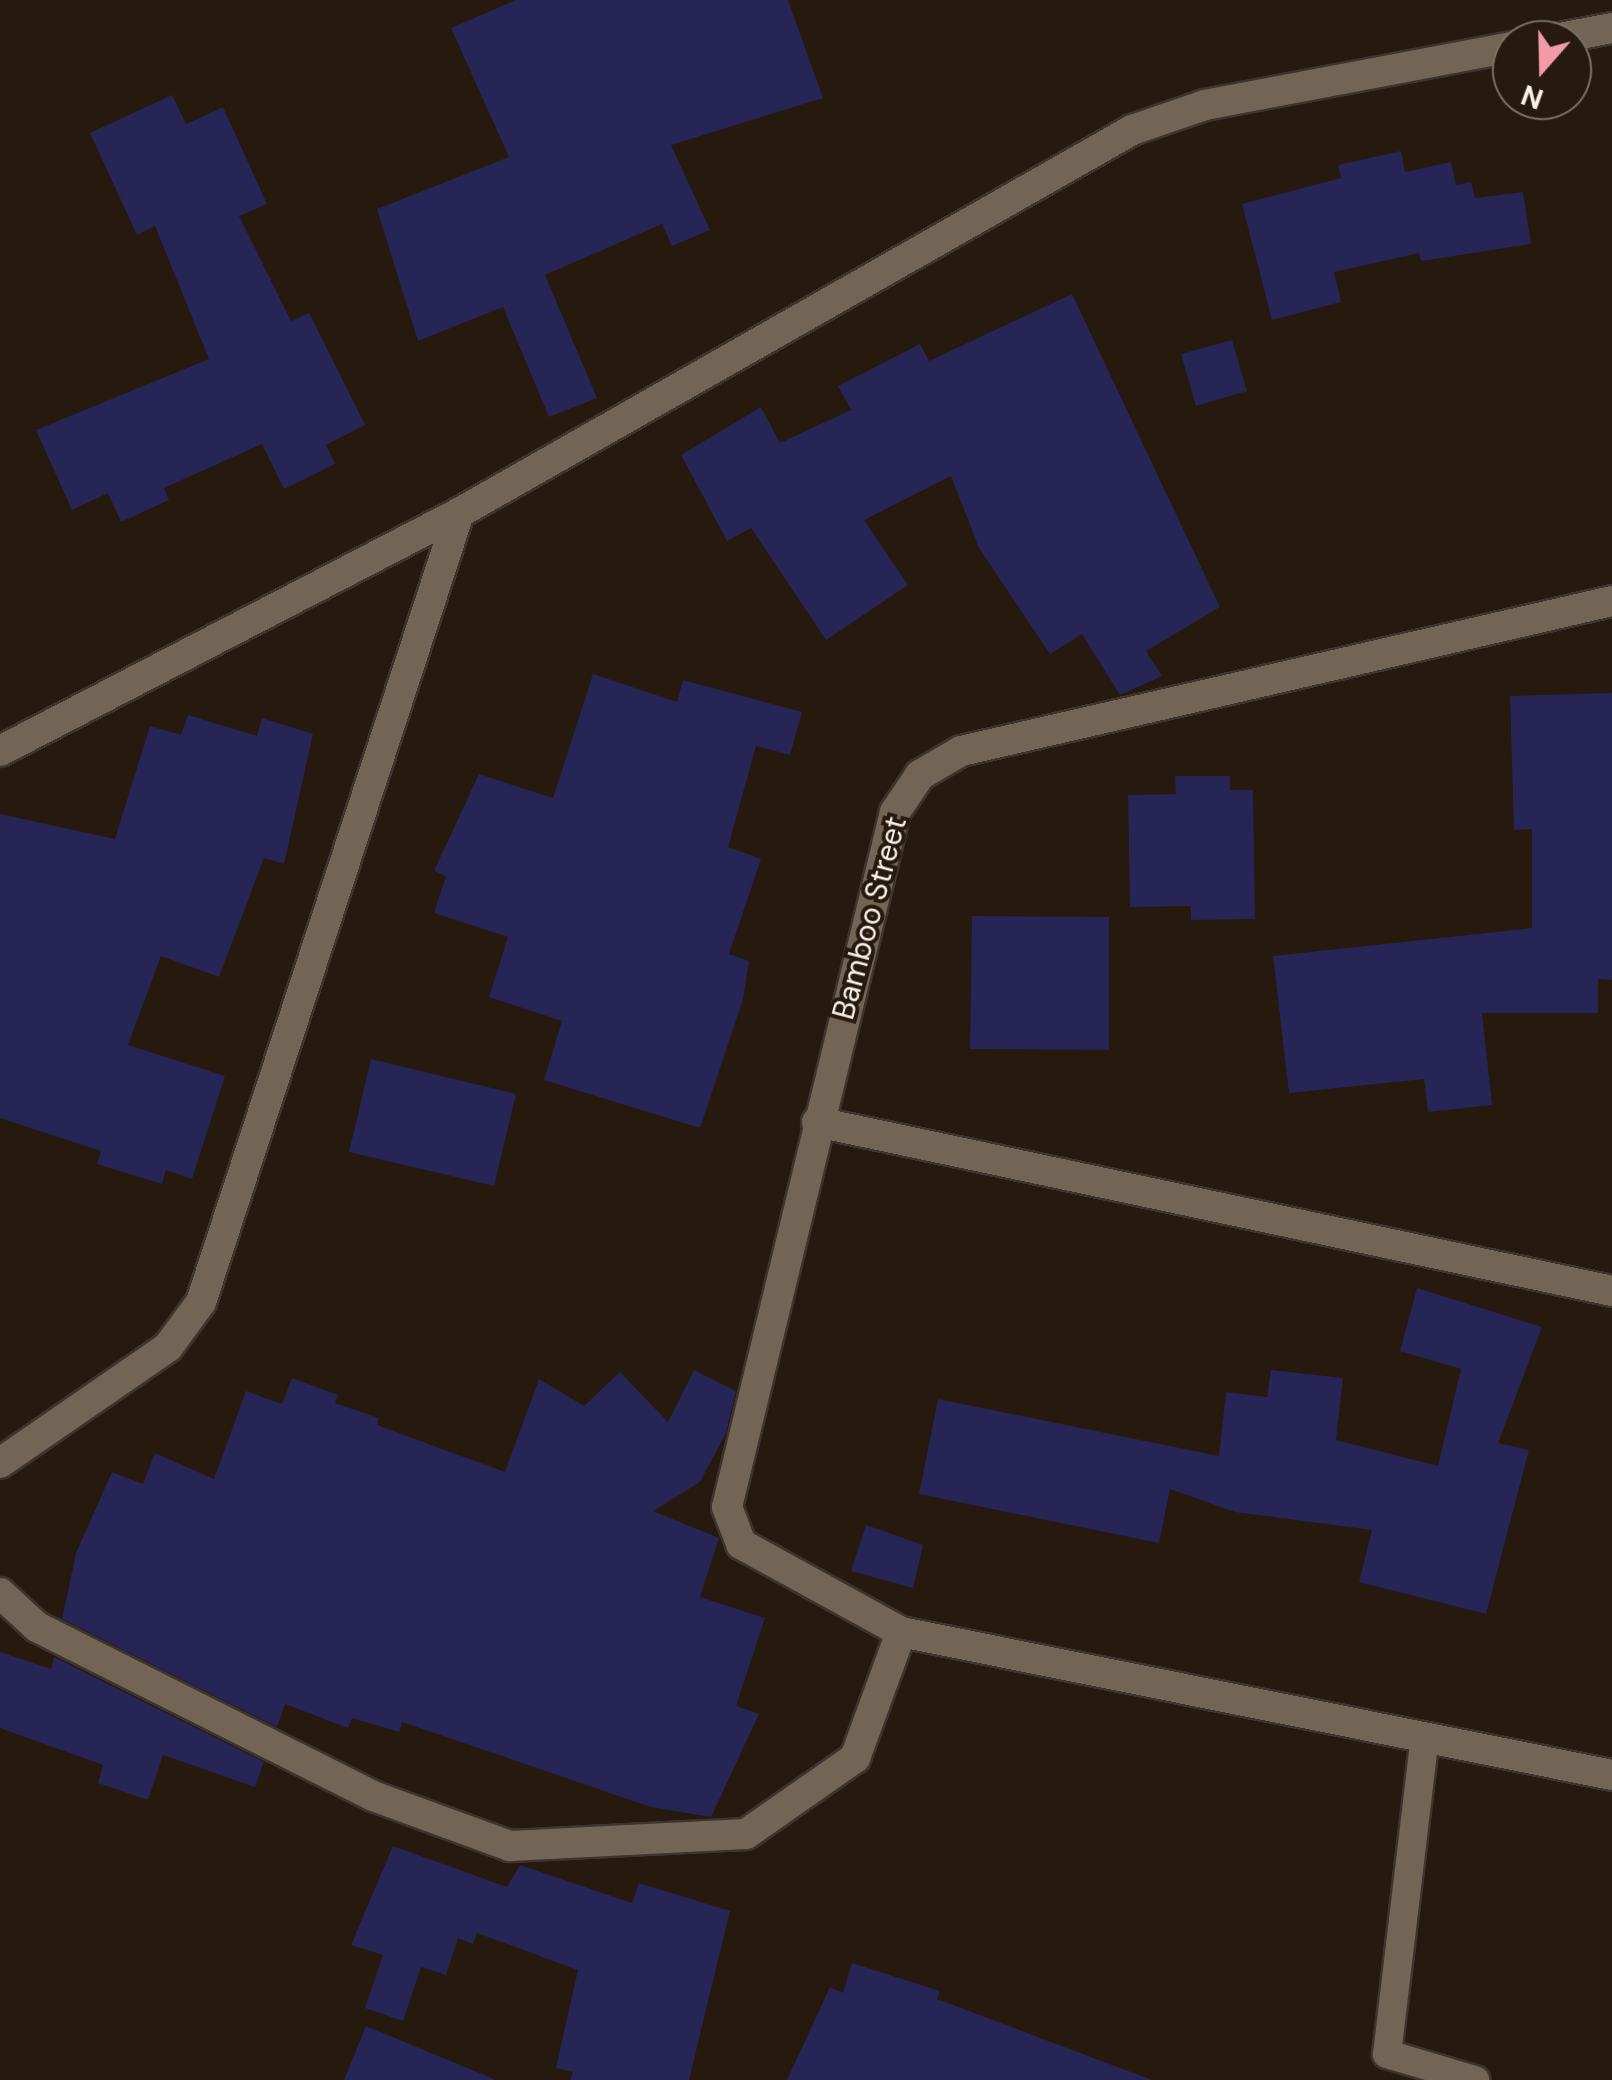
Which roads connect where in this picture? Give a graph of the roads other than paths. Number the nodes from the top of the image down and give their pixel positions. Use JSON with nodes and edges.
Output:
{"nodes":[{"id":1,"x":1492,"y":51,"type":"edge"},
{"id":2,"x":459,"y":513,"type":"junction"},
{"id":3,"x":1612,"y":601,"type":"edge"},
{"id":4,"x":0,"y":751,"type":"edge"},
{"id":5,"x":816,"y":1122,"type":"junction"},
{"id":6,"x":1612,"y":1290,"type":"edge"},
{"id":7,"x":0,"y":1463,"type":"edge"},
{"id":8,"x":0,"y":1593,"type":"edge"},
{"id":9,"x":901,"y":1632,"type":"junction"},
{"id":10,"x":1424,"y":1744,"type":"junction"},
{"id":11,"x":1612,"y":1775,"type":"edge"},
{"id":12,"x":1389,"y":2067,"type":"edge"},
{"id":13,"x":1475,"y":2080,"type":"edge"}],
"edges":[{"from":1,"to":2,"type":"street"},
{"from":2,"to":4,"type":"street"},
{"from":2,"to":7,"type":"street"},
{"from":3,"to":5,"type":"street","name":"Bamboo Street"},
{"from":5,"to":6,"type":"street"},
{"from":5,"to":9,"type":"street","name":"Bamboo Street"},
{"from":8,"to":9,"type":"street"},
{"from":9,"to":10,"type":"street"},
{"from":10,"to":11,"type":"street"},
{"from":10,"to":12,"type":"lane"},
{"from":12,"to":13,"type":"lane"}]}
